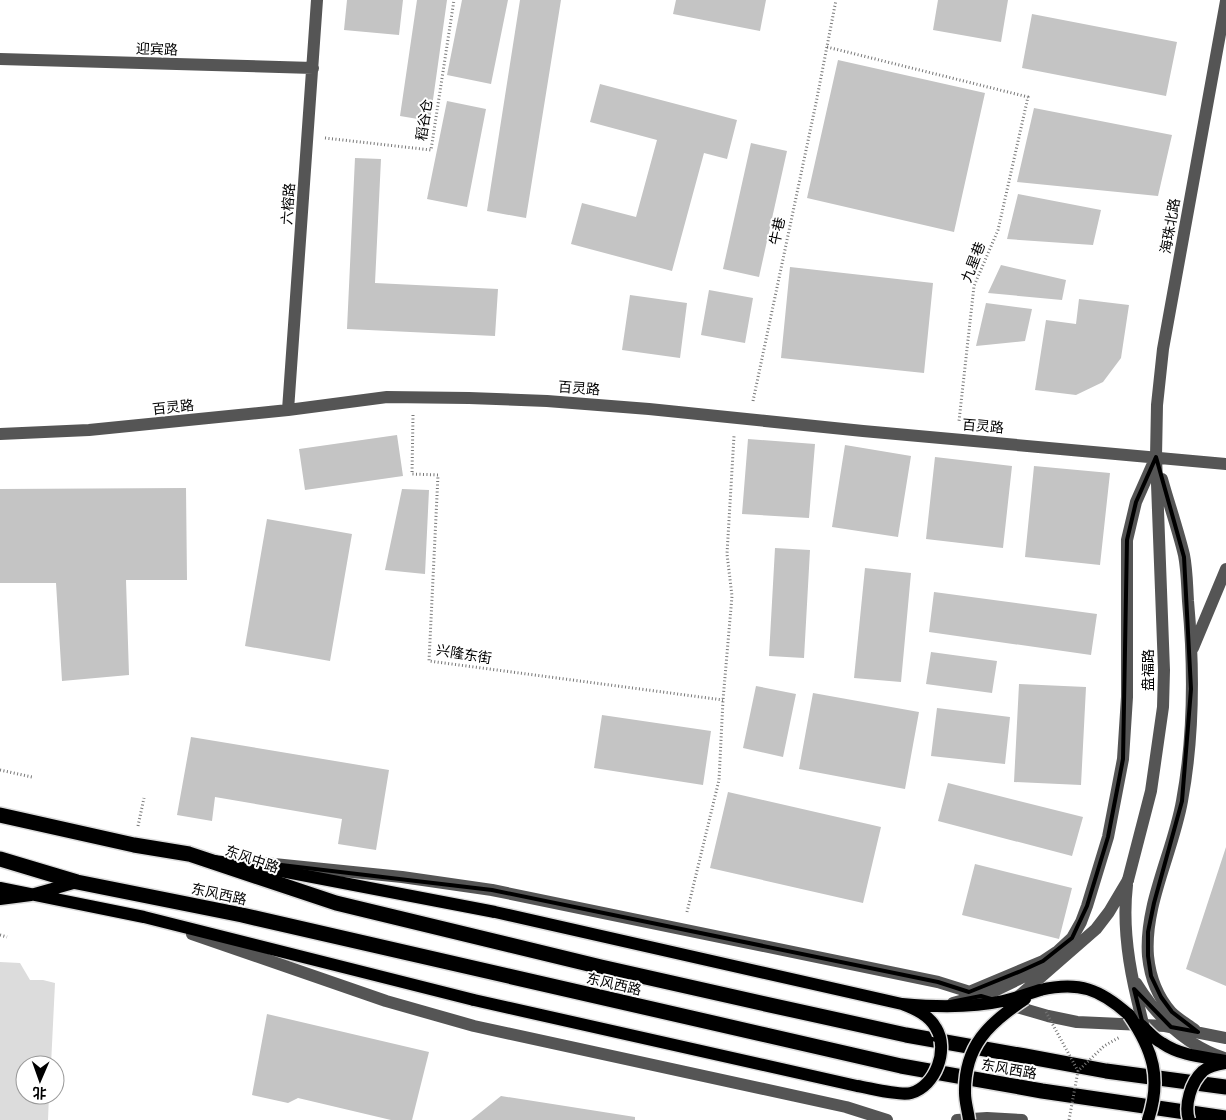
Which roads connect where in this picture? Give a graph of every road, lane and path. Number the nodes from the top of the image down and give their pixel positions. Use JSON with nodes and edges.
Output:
{"nodes":[{"id":1,"x":318,"y":0,"type":"edge"},
{"id":2,"x":454,"y":0,"type":"edge"},
{"id":3,"x":836,"y":0,"type":"edge"},
{"id":4,"x":1226,"y":1,"type":"edge"},
{"id":5,"x":827,"y":47,"type":"junction"},
{"id":6,"x":0,"y":59,"type":"edge"},
{"id":7,"x":313,"y":68,"type":"junction"},
{"id":8,"x":308,"y":136,"type":"junction"},
{"id":9,"x":413,"y":397,"type":"junction"},
{"id":10,"x":288,"y":410,"type":"junction"},
{"id":11,"x":735,"y":418,"type":"junction"},
{"id":12,"x":749,"y":420,"type":"junction"},
{"id":13,"x":0,"y":434,"type":"edge"},
{"id":14,"x":956,"y":439,"type":"junction"},
{"id":15,"x":1156,"y":457,"type":"junction"},
{"id":16,"x":1226,"y":464,"type":"edge"},
{"id":17,"x":1226,"y":569,"type":"edge"},
{"id":18,"x":1191,"y":653,"type":"junction"},
{"id":19,"x":722,"y":700,"type":"junction"},
{"id":20,"x":0,"y":770,"type":"edge"},
{"id":21,"x":32,"y":777,"type":"dead end"},
{"id":22,"x":144,"y":798,"type":"dead end"},
{"id":23,"x":0,"y":815,"type":"edge"},
{"id":24,"x":134,"y":845,"type":"junction"},
{"id":25,"x":189,"y":854,"type":"junction"},
{"id":26,"x":0,"y":859,"type":"edge"},
{"id":27,"x":1128,"y":880,"type":"junction"},
{"id":28,"x":77,"y":882,"type":"junction"},
{"id":29,"x":0,"y":888,"type":"edge"},
{"id":30,"x":31,"y":895,"type":"junction"},
{"id":31,"x":0,"y":899,"type":"edge"},
{"id":32,"x":144,"y":917,"type":"junction"},
{"id":33,"x":684,"y":929,"type":"junction"},
{"id":34,"x":0,"y":936,"type":"edge"},
{"id":35,"x":7,"y":937,"type":"dead end"},
{"id":36,"x":491,"y":941,"type":"joint"},
{"id":37,"x":1080,"y":945,"type":"junction"},
{"id":38,"x":1129,"y":962,"type":"junction"},
{"id":39,"x":1040,"y":990,"type":"junction"},
{"id":40,"x":969,"y":992,"type":"junction"},
{"id":41,"x":1019,"y":997,"type":"junction"},
{"id":42,"x":902,"y":1004,"type":"junction"},
{"id":43,"x":931,"y":1006,"type":"junction"},
{"id":44,"x":1046,"y":1012,"type":"dead end"},
{"id":45,"x":1130,"y":1015,"type":"junction"},
{"id":46,"x":989,"y":1026,"type":"junction"},
{"id":47,"x":1144,"y":1027,"type":"junction"},
{"id":48,"x":1198,"y":1032,"type":"junction"},
{"id":49,"x":1125,"y":1035,"type":"dead end"},
{"id":50,"x":1226,"y":1038,"type":"edge"},
{"id":51,"x":1151,"y":1054,"type":"junction"},
{"id":52,"x":1226,"y":1061,"type":"edge"},
{"id":53,"x":1078,"y":1071,"type":"junction"},
{"id":54,"x":1226,"y":1087,"type":"edge"},
{"id":55,"x":1226,"y":1118,"type":"edge"},
{"id":56,"x":966,"y":1119,"type":"edge"},
{"id":57,"x":887,"y":1120,"type":"edge"},
{"id":58,"x":1022,"y":1120,"type":"edge"},
{"id":59,"x":1069,"y":1120,"type":"edge"},
{"id":60,"x":1148,"y":1120,"type":"edge"},
{"id":61,"x":1189,"y":1120,"type":"edge"}],
"edges":[{"from":1,"to":7,"type":"street","name":"六榕路"},
{"from":2,"to":8,"type":"path","name":"稻谷仓"},
{"from":3,"to":5,"type":"path","name":"牛巷"},
{"from":4,"to":15,"type":"street","name":"海珠北路"},
{"from":5,"to":12,"type":"path","name":"牛巷"},
{"from":5,"to":14,"type":"path","name":"九星巷"},
{"from":6,"to":7,"type":"street","name":"迎宾路"},
{"from":7,"to":8,"type":"street","name":"六榕路"},
{"from":8,"to":10,"type":"street","name":"六榕路"},
{"from":9,"to":10,"type":"street","name":"百灵路"},
{"from":9,"to":11,"type":"street","name":"百灵路"},
{"from":9,"to":19,"type":"path","name":"兴隆东街"},
{"from":10,"to":13,"type":"street","name":"百灵路"},
{"from":11,"to":12,"type":"street","name":"百灵路"},
{"from":11,"to":19,"type":"path"},
{"from":12,"to":14,"type":"street","name":"百灵路"},
{"from":14,"to":15,"type":"street","name":"百灵路"},
{"from":15,"to":16,"type":"street","name":"百灵路"},
{"from":15,"to":18,"type":"street"},
{"from":15,"to":27,"type":"street","name":"盘福路"},
{"from":15,"to":40,"type":"street"},
{"from":17,"to":18,"type":"street"},
{"from":18,"to":48,"type":"street"},
{"from":19,"to":33,"type":"path"},
{"from":20,"to":21,"type":"path"},
{"from":22,"to":24,"type":"path"},
{"from":23,"to":24,"type":"highway","name":"东风中路"},
{"from":24,"to":25,"type":"highway","name":"东风中路"},
{"from":25,"to":33,"type":"street"},
{"from":25,"to":36,"type":"highway","name":"东风中路"},
{"from":25,"to":42,"type":"main road","bridge":true},
{"from":26,"to":28,"type":"highway","name":"东风西路"},
{"from":27,"to":37,"type":"street","bridge":true},
{"from":27,"to":38,"type":"street","bridge":true},
{"from":28,"to":30,"type":"main road"},
{"from":28,"to":55,"type":"highway","name":"东风西路"},
{"from":29,"to":30,"type":"main road"},
{"from":30,"to":31,"type":"main road"},
{"from":30,"to":32,"type":"main road"},
{"from":32,"to":42,"type":"main road","bridge":true},
{"from":32,"to":57,"type":"street"},
{"from":33,"to":40,"type":"street"},
{"from":34,"to":35,"type":"path"},
{"from":36,"to":54,"type":"highway","name":"东风西路"},
{"from":37,"to":41,"type":"street","bridge":true},
{"from":37,"to":43,"type":"street","bridge":true},
{"from":38,"to":47,"type":"street","bridge":true},
{"from":38,"to":52,"type":"street","bridge":true},
{"from":39,"to":41,"type":"main road","bridge":true},
{"from":39,"to":45,"type":"main road"},
{"from":39,"to":46,"type":"main road","bridge":true},
{"from":40,"to":48,"type":"street"},
{"from":41,"to":43,"type":"main road","bridge":true},
{"from":41,"to":46,"type":"street","bridge":true},
{"from":42,"to":43,"type":"main road","bridge":true},
{"from":44,"to":53,"type":"path","bridge":true},
{"from":45,"to":47,"type":"main road","bridge":true},
{"from":45,"to":51,"type":"main road","bridge":true},
{"from":46,"to":56,"type":"main road","bridge":true},
{"from":47,"to":51,"type":"street","bridge":true},
{"from":47,"to":52,"type":"main road","bridge":true},
{"from":48,"to":50,"type":"street"},
{"from":49,"to":53,"type":"path","bridge":true},
{"from":51,"to":60,"type":"main road","bridge":true},
{"from":52,"to":61,"type":"main road","bridge":true},
{"from":53,"to":59,"type":"path","bridge":true},
{"from":56,"to":58,"type":"street"}]}
